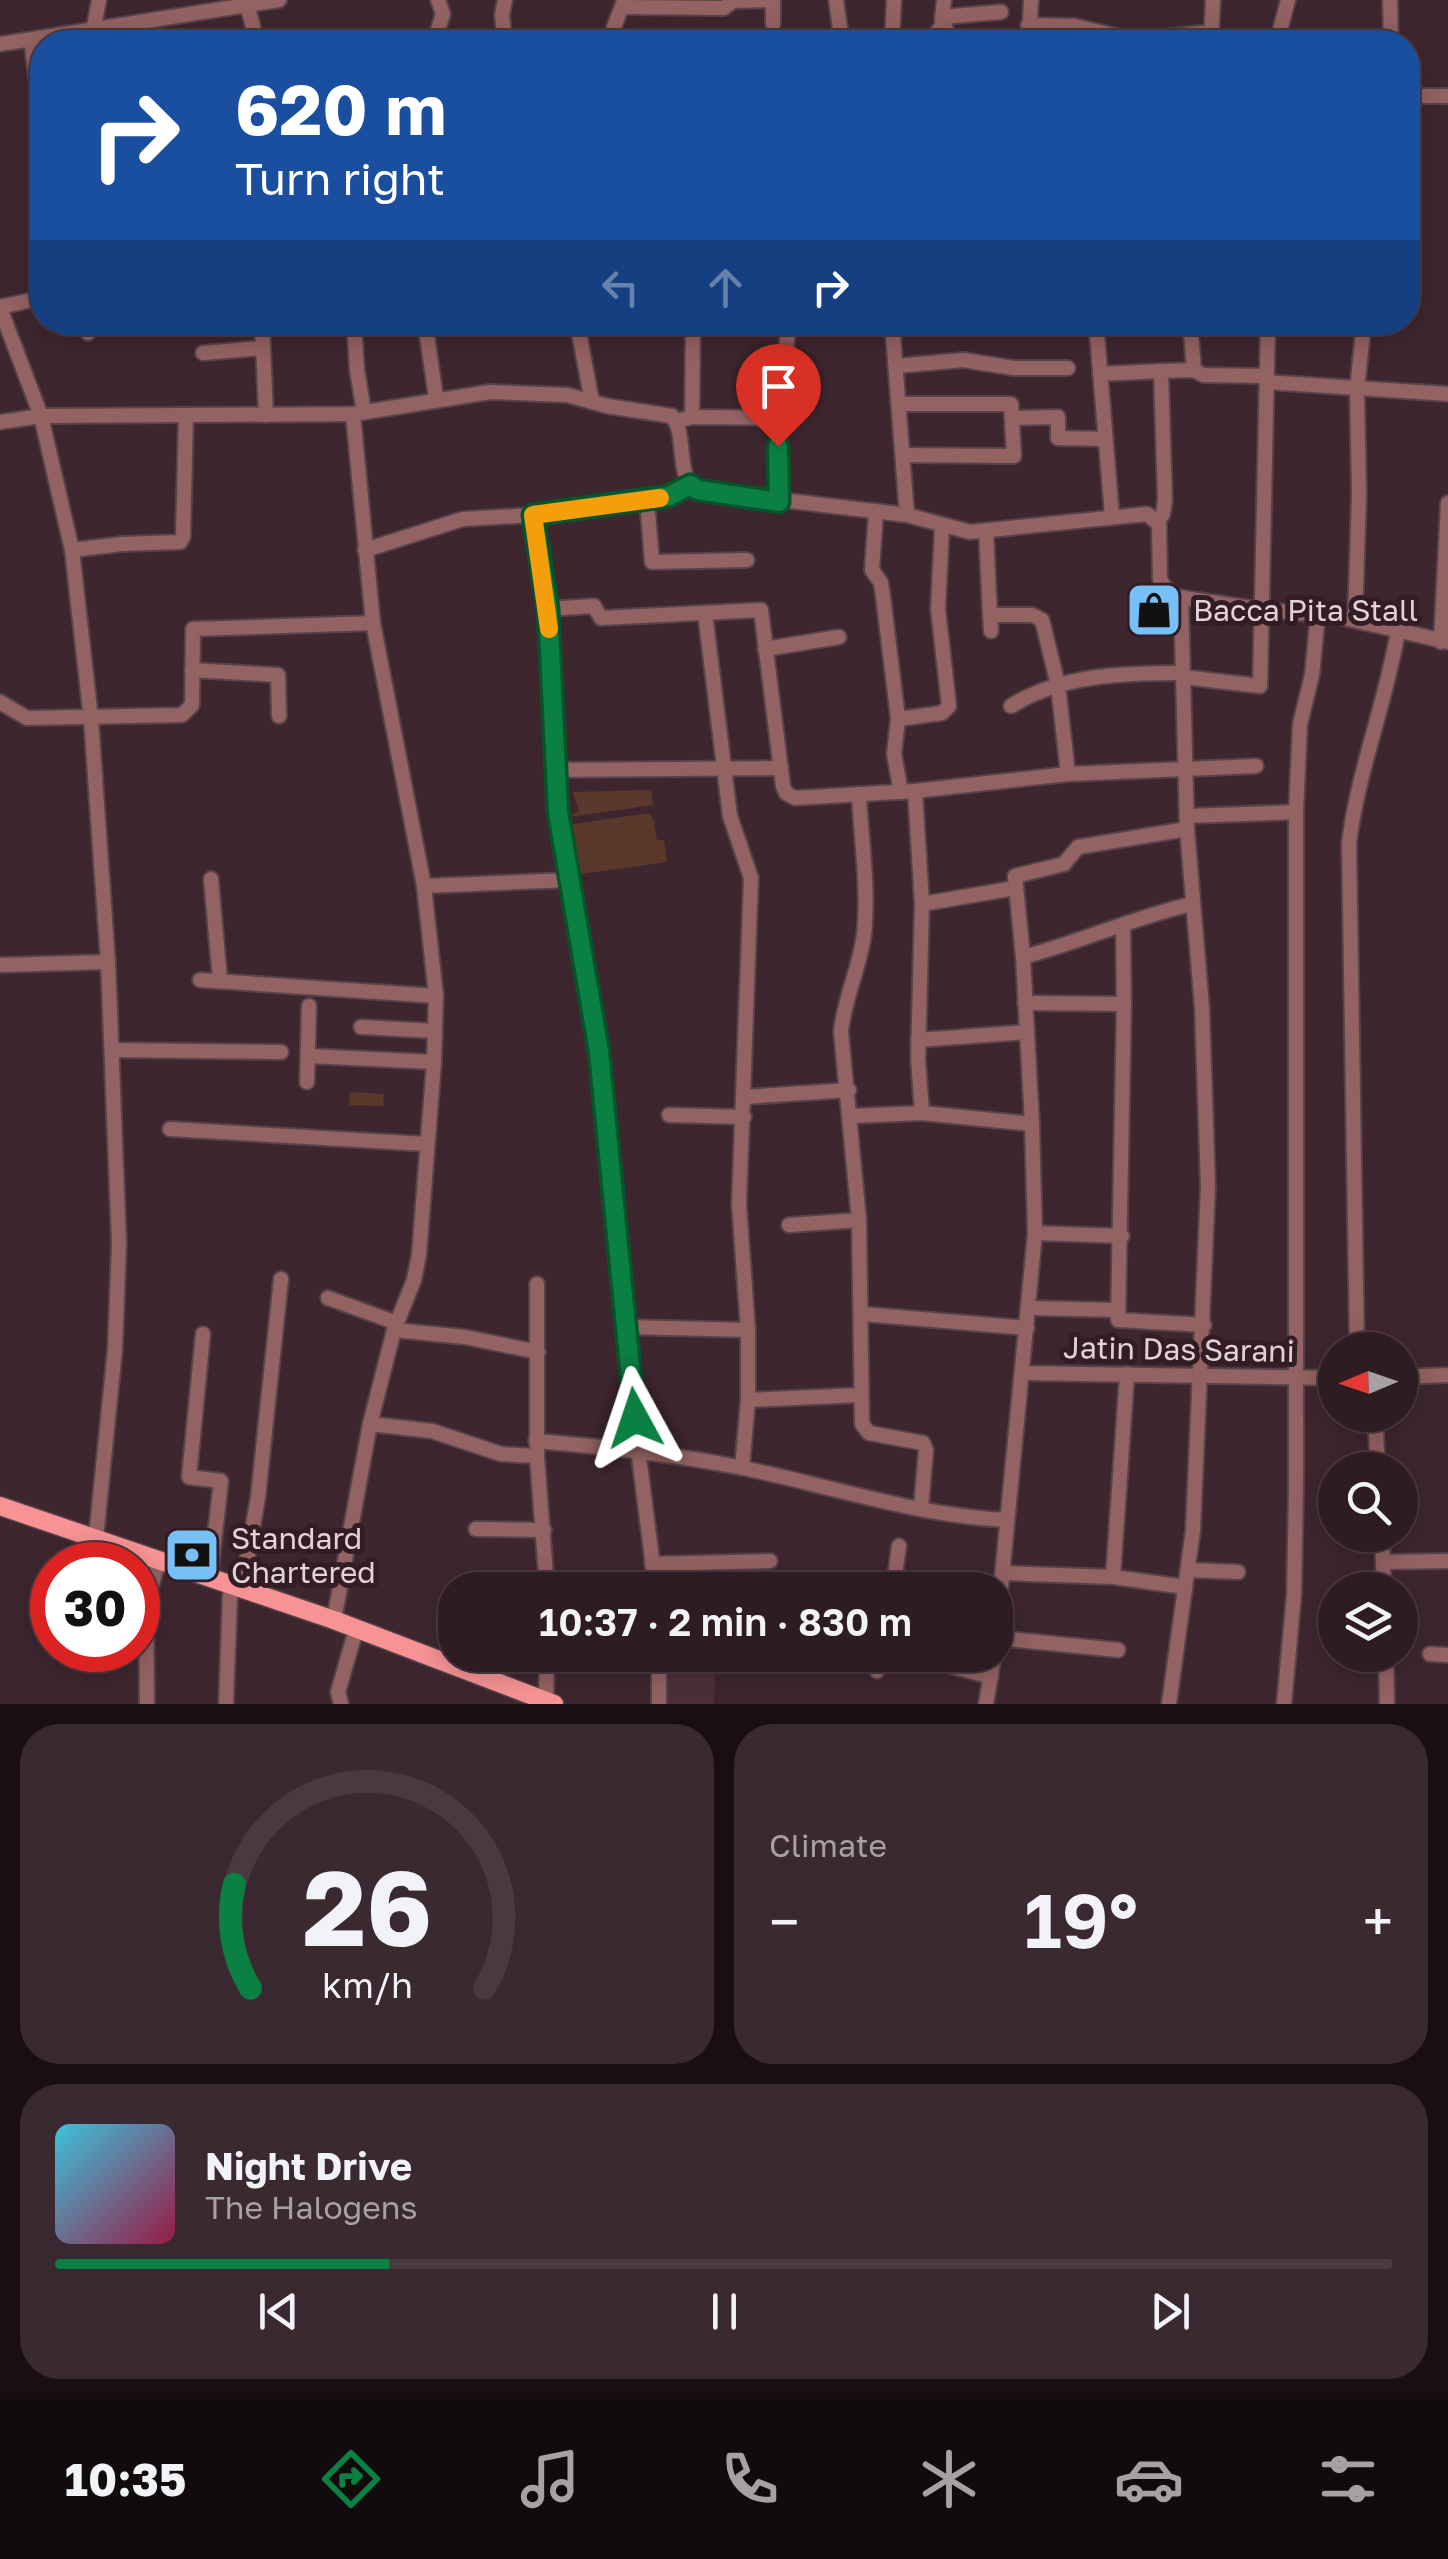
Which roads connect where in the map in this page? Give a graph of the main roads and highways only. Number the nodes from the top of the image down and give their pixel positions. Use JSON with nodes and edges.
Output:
{"nodes":[{"id":1,"x":0,"y":1506,"type":"edge"},
{"id":2,"x":0,"y":1517,"type":"edge"},
{"id":3,"x":72,"y":1536,"type":"junction"},
{"id":4,"x":88,"y":1542,"type":"edge"},
{"id":5,"x":160,"y":1563,"type":"edge"},
{"id":6,"x":160,"y":1571,"type":"edge"},
{"id":7,"x":236,"y":1592,"type":"junction"},
{"id":8,"x":333,"y":1626,"type":"junction"},
{"id":9,"x":548,"y":1703,"type":"edge"},
{"id":10,"x":521,"y":1704,"type":"edge"}],
"edges":[{"from":1,"to":3,"type":"main road"},
{"from":2,"to":3,"type":"main road"},
{"from":3,"to":4,"type":"main road"},
{"from":5,"to":7,"type":"main road"},
{"from":6,"to":7,"type":"main road"},
{"from":7,"to":8,"type":"main road"},
{"from":8,"to":9,"type":"main road"},
{"from":8,"to":10,"type":"main road"}]}
